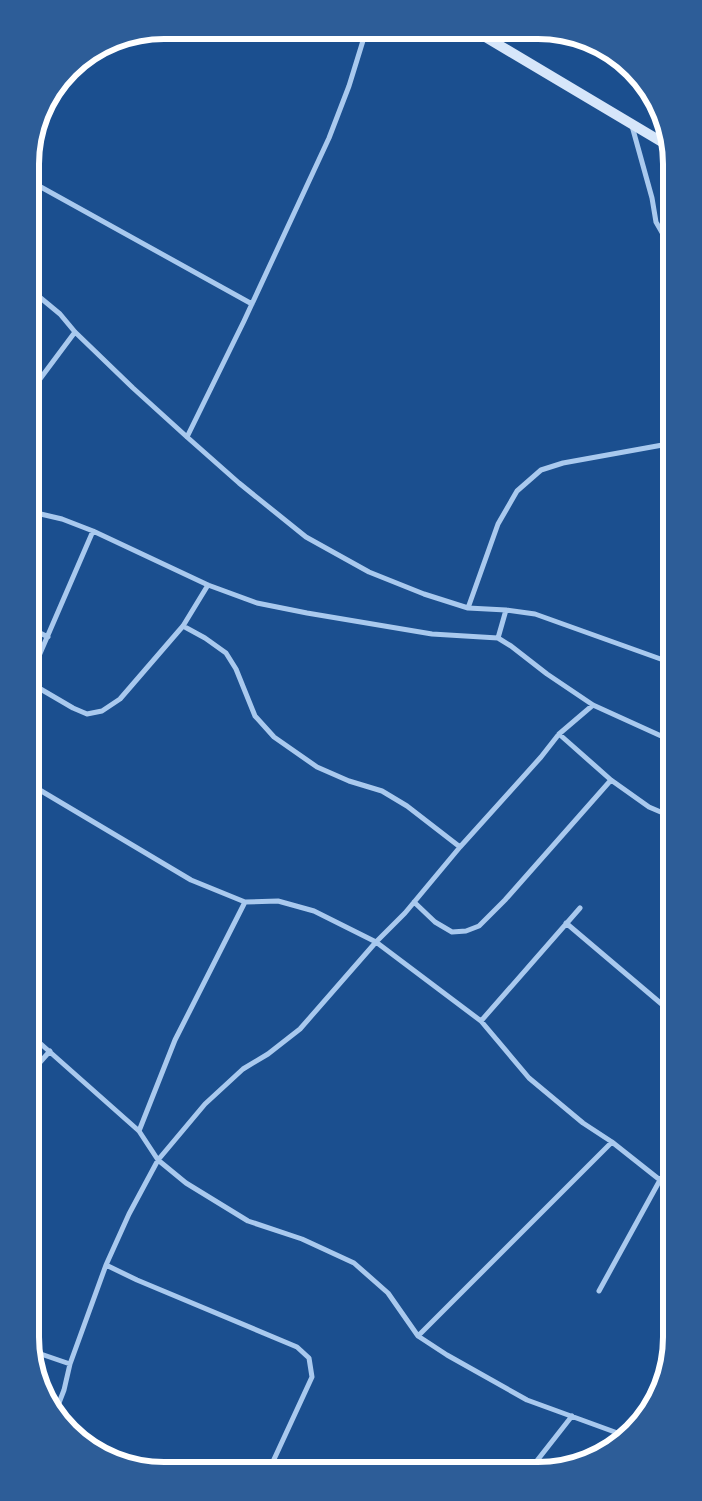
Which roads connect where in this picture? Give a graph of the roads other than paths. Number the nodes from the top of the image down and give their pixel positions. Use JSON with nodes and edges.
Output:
{"nodes":[{"id":1,"x":364,"y":39,"type":"edge"},
{"id":2,"x":489,"y":39,"type":"edge"},
{"id":3,"x":632,"y":123,"type":"junction"},
{"id":4,"x":661,"y":141,"type":"edge"},
{"id":5,"x":39,"y":186,"type":"edge"},
{"id":6,"x":663,"y":234,"type":"edge"},
{"id":7,"x":39,"y":297,"type":"edge"},
{"id":8,"x":252,"y":304,"type":"junction"},
{"id":9,"x":75,"y":332,"type":"junction"},
{"id":10,"x":39,"y":380,"type":"edge"},
{"id":11,"x":186,"y":438,"type":"junction"},
{"id":12,"x":663,"y":445,"type":"edge"},
{"id":13,"x":39,"y":514,"type":"edge"},
{"id":14,"x":93,"y":531,"type":"junction"},
{"id":15,"x":208,"y":585,"type":"junction"},
{"id":16,"x":468,"y":608,"type":"junction"},
{"id":17,"x":506,"y":610,"type":"junction"},
{"id":18,"x":183,"y":626,"type":"junction"},
{"id":19,"x":39,"y":633,"type":"edge"},
{"id":20,"x":48,"y":638,"type":"junction"},
{"id":21,"x":498,"y":638,"type":"junction"},
{"id":22,"x":39,"y":657,"type":"edge"},
{"id":23,"x":663,"y":660,"type":"edge"},
{"id":24,"x":39,"y":688,"type":"edge"},
{"id":25,"x":593,"y":705,"type":"junction"},
{"id":26,"x":559,"y":734,"type":"junction"},
{"id":27,"x":663,"y":737,"type":"edge"},
{"id":28,"x":610,"y":780,"type":"junction"},
{"id":29,"x":39,"y":790,"type":"edge"},
{"id":30,"x":663,"y":813,"type":"edge"},
{"id":31,"x":460,"y":847,"type":"junction"},
{"id":32,"x":245,"y":902,"type":"junction"},
{"id":33,"x":414,"y":902,"type":"junction"},
{"id":34,"x":580,"y":908,"type":"dead end"},
{"id":35,"x":566,"y":924,"type":"junction"},
{"id":36,"x":376,"y":942,"type":"junction"},
{"id":37,"x":663,"y":1006,"type":"edge"},
{"id":38,"x":481,"y":1021,"type":"junction"},
{"id":39,"x":39,"y":1041,"type":"edge"},
{"id":40,"x":50,"y":1051,"type":"junction"},
{"id":41,"x":39,"y":1063,"type":"edge"},
{"id":42,"x":139,"y":1131,"type":"junction"},
{"id":43,"x":612,"y":1142,"type":"junction"},
{"id":44,"x":158,"y":1160,"type":"junction"},
{"id":45,"x":663,"y":1176,"type":"edge"},
{"id":46,"x":660,"y":1180,"type":"junction"},
{"id":47,"x":663,"y":1182,"type":"edge"},
{"id":48,"x":106,"y":1265,"type":"junction"},
{"id":49,"x":599,"y":1291,"type":"dead end"},
{"id":50,"x":418,"y":1336,"type":"junction"},
{"id":51,"x":40,"y":1354,"type":"edge"},
{"id":52,"x":70,"y":1364,"type":"junction"},
{"id":53,"x":58,"y":1404,"type":"edge"},
{"id":54,"x":572,"y":1416,"type":"junction"},
{"id":55,"x":618,"y":1433,"type":"edge"},
{"id":56,"x":273,"y":1462,"type":"edge"},
{"id":57,"x":536,"y":1462,"type":"edge"}],
"edges":[{"from":1,"to":8,"type":"street"},
{"from":2,"to":3,"type":"street"},
{"from":3,"to":4,"type":"street"},
{"from":3,"to":6,"type":"street"},
{"from":5,"to":8,"type":"street"},
{"from":7,"to":9,"type":"street"},
{"from":8,"to":11,"type":"street"},
{"from":9,"to":10,"type":"street"},
{"from":9,"to":11,"type":"street"},
{"from":11,"to":16,"type":"street"},
{"from":12,"to":16,"type":"street"},
{"from":13,"to":14,"type":"street"},
{"from":14,"to":15,"type":"street"},
{"from":14,"to":20,"type":"street"},
{"from":15,"to":18,"type":"street"},
{"from":15,"to":21,"type":"street"},
{"from":16,"to":17,"type":"street"},
{"from":17,"to":21,"type":"street"},
{"from":17,"to":23,"type":"street"},
{"from":18,"to":24,"type":"street"},
{"from":18,"to":31,"type":"street"},
{"from":19,"to":20,"type":"street"},
{"from":20,"to":22,"type":"street"},
{"from":21,"to":25,"type":"street"},
{"from":25,"to":26,"type":"street"},
{"from":25,"to":27,"type":"street"},
{"from":26,"to":28,"type":"street"},
{"from":26,"to":31,"type":"street"},
{"from":28,"to":30,"type":"street"},
{"from":28,"to":33,"type":"street"},
{"from":29,"to":32,"type":"street"},
{"from":31,"to":33,"type":"street"},
{"from":32,"to":36,"type":"street"},
{"from":32,"to":42,"type":"street"},
{"from":33,"to":36,"type":"street"},
{"from":34,"to":35,"type":"street"},
{"from":35,"to":37,"type":"street"},
{"from":35,"to":38,"type":"street"},
{"from":36,"to":38,"type":"street"},
{"from":36,"to":44,"type":"street"},
{"from":38,"to":43,"type":"street"},
{"from":39,"to":40,"type":"street"},
{"from":40,"to":41,"type":"street"},
{"from":40,"to":42,"type":"street"},
{"from":42,"to":44,"type":"street"},
{"from":43,"to":46,"type":"street"},
{"from":43,"to":50,"type":"street"},
{"from":44,"to":48,"type":"street"},
{"from":44,"to":50,"type":"street"},
{"from":45,"to":46,"type":"street"},
{"from":46,"to":47,"type":"street"},
{"from":46,"to":49,"type":"street"},
{"from":48,"to":52,"type":"street"},
{"from":48,"to":56,"type":"street"},
{"from":50,"to":54,"type":"street"},
{"from":51,"to":52,"type":"street"},
{"from":52,"to":53,"type":"street"},
{"from":54,"to":55,"type":"street"},
{"from":54,"to":57,"type":"street"}]}
